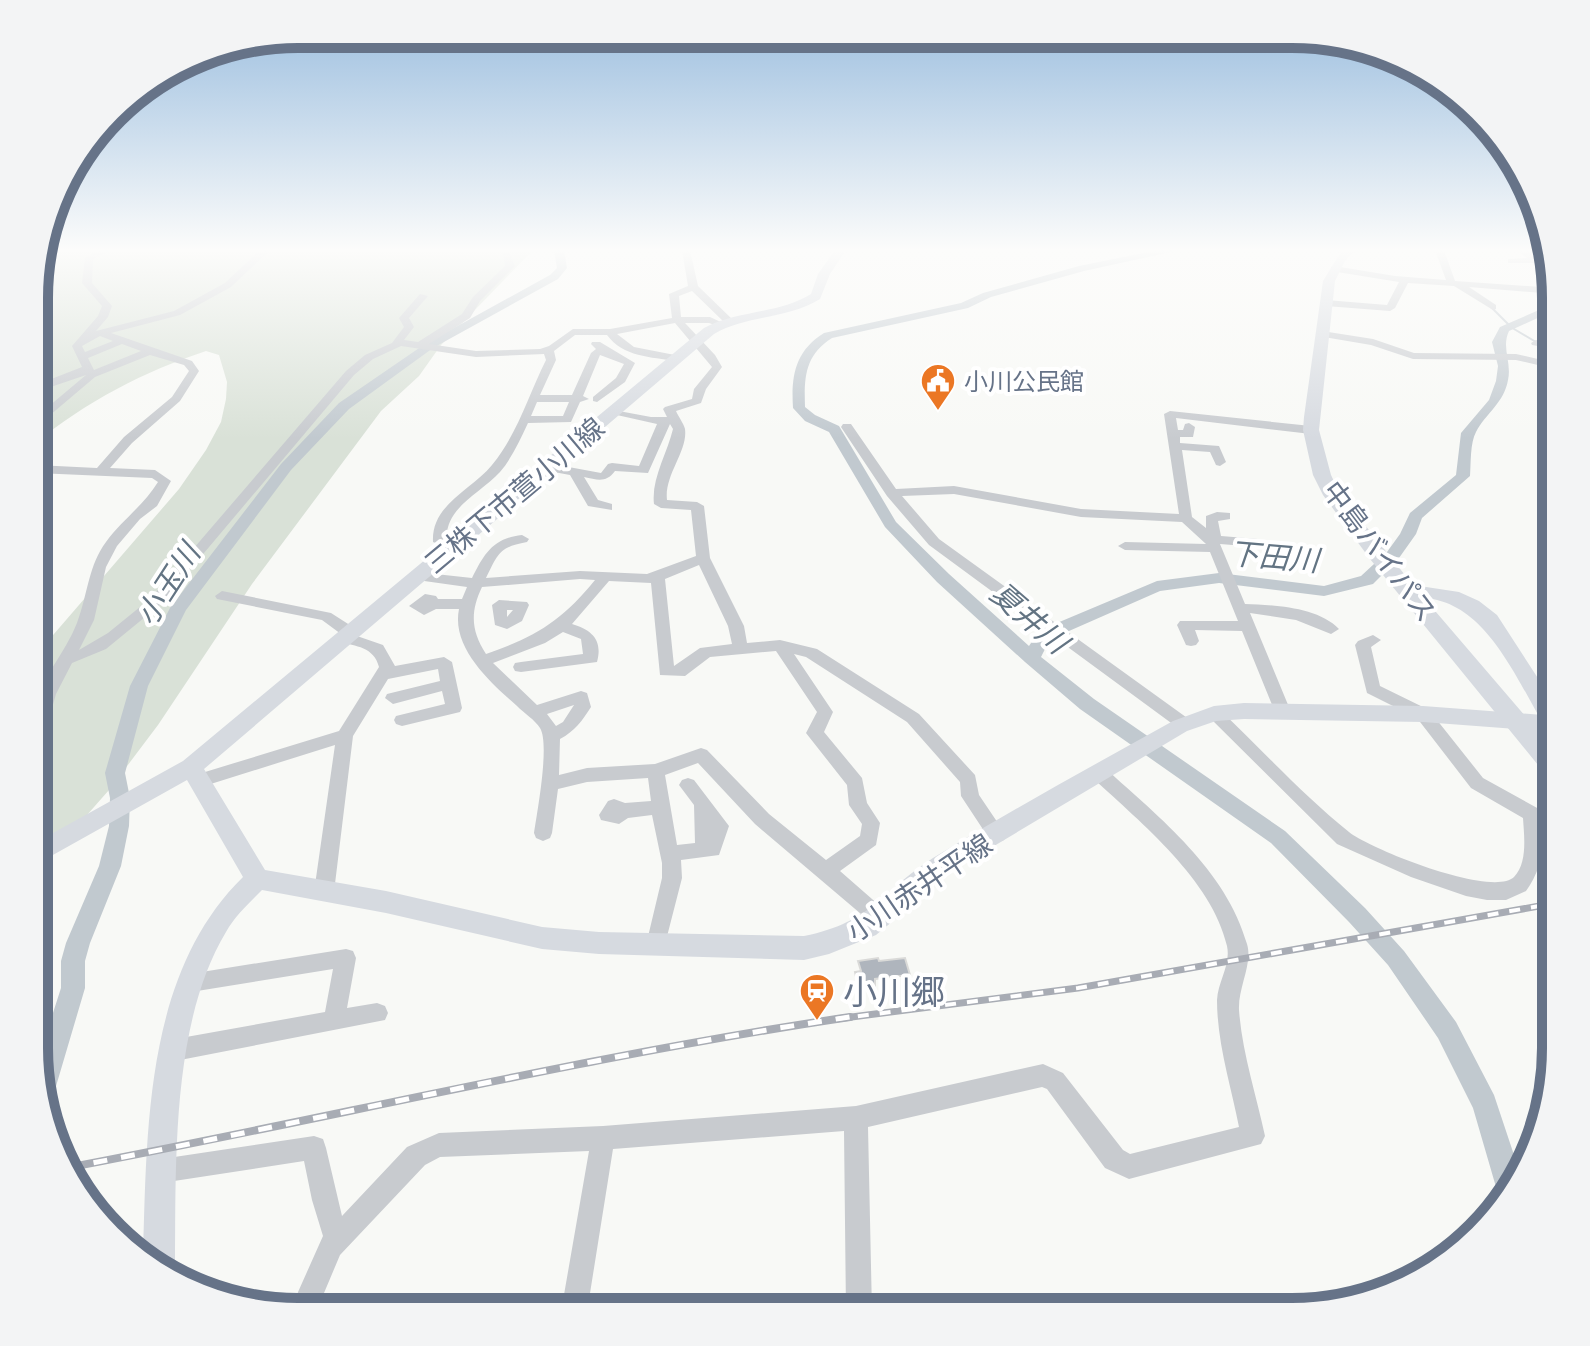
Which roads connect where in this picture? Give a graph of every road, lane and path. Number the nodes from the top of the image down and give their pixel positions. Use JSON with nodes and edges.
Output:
{"nodes":[{"id":1,"x":105,"y":313,"type":"edge"},
{"id":2,"x":177,"y":313,"type":"edge"},
{"id":3,"x":408,"y":313,"type":"edge"},
{"id":4,"x":468,"y":313,"type":"edge"},
{"id":5,"x":676,"y":313,"type":"edge"},
{"id":6,"x":716,"y":313,"type":"edge"},
{"id":7,"x":762,"y":313,"type":"edge"},
{"id":8,"x":1325,"y":313,"type":"edge"},
{"id":9,"x":677,"y":320,"type":"junction"},
{"id":10,"x":724,"y":322,"type":"junction"},
{"id":11,"x":591,"y":332,"type":"junction"},
{"id":12,"x":610,"y":332,"type":"junction"},
{"id":13,"x":101,"y":333,"type":"junction"},
{"id":14,"x":1322,"y":334,"type":"junction"},
{"id":15,"x":124,"y":340,"type":"junction"},
{"id":16,"x":694,"y":342,"type":"junction"},
{"id":17,"x":1536,"y":343,"type":"dead end"},
{"id":18,"x":396,"y":344,"type":"junction"},
{"id":19,"x":1541,"y":344,"type":"edge"},
{"id":20,"x":422,"y":345,"type":"junction"},
{"id":21,"x":548,"y":350,"type":"junction"},
{"id":22,"x":603,"y":350,"type":"junction"},
{"id":23,"x":150,"y":351,"type":"junction"},
{"id":24,"x":676,"y":358,"type":"junction"},
{"id":25,"x":84,"y":361,"type":"junction"},
{"id":26,"x":1541,"y":362,"type":"edge"},
{"id":27,"x":48,"y":382,"type":"edge"},
{"id":28,"x":532,"y":398,"type":"junction"},
{"id":29,"x":576,"y":399,"type":"junction"},
{"id":30,"x":597,"y":399,"type":"junction"},
{"id":31,"x":617,"y":407,"type":"junction"},
{"id":32,"x":48,"y":413,"type":"edge"},
{"id":33,"x":522,"y":419,"type":"junction"},
{"id":34,"x":669,"y":421,"type":"junction"},
{"id":35,"x":847,"y":427,"type":"dead end"},
{"id":36,"x":1189,"y":427,"type":"dead end"},
{"id":37,"x":1311,"y":430,"type":"junction"},
{"id":38,"x":1172,"y":433,"type":"junction"},
{"id":39,"x":1174,"y":446,"type":"junction"},
{"id":40,"x":1220,"y":462,"type":"dead end"},
{"id":41,"x":547,"y":467,"type":"junction"},
{"id":42,"x":48,"y":470,"type":"edge"},
{"id":43,"x":100,"y":472,"type":"junction"},
{"id":44,"x":575,"y":473,"type":"junction"},
{"id":45,"x":892,"y":493,"type":"junction"},
{"id":46,"x":607,"y":507,"type":"dead end"},
{"id":47,"x":1225,"y":516,"type":"dead end"},
{"id":48,"x":1186,"y":518,"type":"junction"},
{"id":49,"x":522,"y":539,"type":"dead end"},
{"id":50,"x":1213,"y":542,"type":"junction"},
{"id":51,"x":1258,"y":543,"type":"dead end"},
{"id":52,"x":453,"y":546,"type":"junction"},
{"id":53,"x":1125,"y":546,"type":"dead end"},
{"id":54,"x":703,"y":558,"type":"junction"},
{"id":55,"x":417,"y":576,"type":"junction"},
{"id":56,"x":606,"y":576,"type":"junction"},
{"id":57,"x":658,"y":577,"type":"junction"},
{"id":58,"x":476,"y":583,"type":"junction"},
{"id":59,"x":1407,"y":591,"type":"junction"},
{"id":60,"x":222,"y":596,"type":"dead end"},
{"id":61,"x":433,"y":604,"type":"dead end"},
{"id":62,"x":467,"y":604,"type":"junction"},
{"id":63,"x":1240,"y":608,"type":"junction"},
{"id":64,"x":507,"y":624,"type":"dead end"},
{"id":65,"x":1247,"y":626,"type":"junction"},
{"id":66,"x":564,"y":627,"type":"junction"},
{"id":67,"x":1331,"y":629,"type":"dead end"},
{"id":68,"x":348,"y":636,"type":"junction"},
{"id":69,"x":1373,"y":640,"type":"dead end"},
{"id":70,"x":1191,"y":641,"type":"dead end"},
{"id":71,"x":780,"y":645,"type":"junction"},
{"id":72,"x":740,"y":647,"type":"junction"},
{"id":73,"x":518,"y":649,"type":"junction"},
{"id":74,"x":64,"y":660,"type":"junction"},
{"id":75,"x":483,"y":661,"type":"junction"},
{"id":76,"x":521,"y":667,"type":"dead end"},
{"id":77,"x":384,"y":674,"type":"junction"},
{"id":78,"x":449,"y":684,"type":"junction"},
{"id":79,"x":49,"y":693,"type":"edge"},
{"id":80,"x":393,"y":698,"type":"dead end"},
{"id":81,"x":1542,"y":701,"type":"edge"},
{"id":82,"x":535,"y":712,"type":"junction"},
{"id":83,"x":1283,"y":712,"type":"junction"},
{"id":84,"x":1214,"y":714,"type":"junction"},
{"id":85,"x":1423,"y":714,"type":"junction"},
{"id":86,"x":402,"y":720,"type":"dead end"},
{"id":87,"x":1542,"y":723,"type":"edge"},
{"id":88,"x":1182,"y":725,"type":"junction"},
{"id":89,"x":553,"y":735,"type":"junction"},
{"id":90,"x":345,"y":736,"type":"junction"},
{"id":91,"x":1542,"y":752,"type":"edge"},
{"id":92,"x":1106,"y":770,"type":"junction"},
{"id":93,"x":656,"y":771,"type":"junction"},
{"id":94,"x":194,"y":774,"type":"junction"},
{"id":95,"x":550,"y":784,"type":"junction"},
{"id":96,"x":688,"y":785,"type":"dead end"},
{"id":97,"x":660,"y":807,"type":"junction"},
{"id":98,"x":623,"y":811,"type":"dead end"},
{"id":99,"x":543,"y":833,"type":"dead end"},
{"id":100,"x":997,"y":835,"type":"junction"},
{"id":101,"x":49,"y":847,"type":"edge"},
{"id":102,"x":670,"y":854,"type":"junction"},
{"id":103,"x":826,"y":871,"type":"junction"},
{"id":104,"x":257,"y":879,"type":"junction"},
{"id":105,"x":324,"y":892,"type":"junction"},
{"id":106,"x":881,"y":919,"type":"junction"},
{"id":107,"x":656,"y":945,"type":"junction"},
{"id":108,"x":191,"y":982,"type":"junction"},
{"id":109,"x":377,"y":1013,"type":"dead end"},
{"id":110,"x":334,"y":1021,"type":"junction"},
{"id":111,"x":175,"y":1050,"type":"junction"},
{"id":112,"x":856,"y":1118,"type":"junction"},
{"id":113,"x":603,"y":1138,"type":"junction"},
{"id":114,"x":161,"y":1171,"type":"junction"},
{"id":115,"x":337,"y":1240,"type":"junction"},
{"id":116,"x":159,"y":1256,"type":"edge"},
{"id":117,"x":859,"y":1297,"type":"edge"},
{"id":118,"x":309,"y":1298,"type":"edge"},
{"id":119,"x":576,"y":1298,"type":"edge"}],
"edges":[{"from":1,"to":25,"type":"street"},
{"from":2,"to":13,"type":"street"},
{"from":3,"to":18,"type":"street"},
{"from":4,"to":20,"type":"street"},
{"from":5,"to":9,"type":"street"},
{"from":6,"to":10,"type":"street"},
{"from":7,"to":10,"type":"main road","name":"三株下市萱小川線"},
{"from":8,"to":14,"type":"highway","name":"中島バイパス"},
{"from":9,"to":10,"type":"street"},
{"from":9,"to":12,"type":"street"},
{"from":9,"to":16,"type":"street"},
{"from":10,"to":16,"type":"main road","name":"三株下市萱小川線"},
{"from":11,"to":12,"type":"street"},
{"from":11,"to":21,"type":"street"},
{"from":11,"to":22,"type":"street"},
{"from":12,"to":24,"type":"street"},
{"from":13,"to":15,"type":"street"},
{"from":13,"to":25,"type":"street"},
{"from":14,"to":26,"type":"street"},
{"from":14,"to":37,"type":"highway","name":"中島バイパス"},
{"from":15,"to":23,"type":"street"},
{"from":15,"to":25,"type":"street"},
{"from":16,"to":24,"type":"main road","name":"三株下市萱小川線"},
{"from":16,"to":34,"type":"street"},
{"from":17,"to":19,"type":"street"},
{"from":18,"to":20,"type":"street"},
{"from":18,"to":74,"type":"street"},
{"from":20,"to":21,"type":"street"},
{"from":21,"to":28,"type":"street"},
{"from":22,"to":29,"type":"street"},
{"from":22,"to":30,"type":"street"},
{"from":23,"to":25,"type":"street"},
{"from":23,"to":43,"type":"street"},
{"from":24,"to":31,"type":"main road","name":"三株下市萱小川線"},
{"from":25,"to":27,"type":"street"},
{"from":25,"to":32,"type":"street"},
{"from":28,"to":29,"type":"street"},
{"from":28,"to":33,"type":"street"},
{"from":29,"to":30,"type":"street"},
{"from":29,"to":33,"type":"street"},
{"from":30,"to":31,"type":"street"},
{"from":31,"to":34,"type":"street"},
{"from":31,"to":41,"type":"main road","name":"三株下市萱小川線"},
{"from":33,"to":52,"type":"street"},
{"from":34,"to":44,"type":"street"},
{"from":34,"to":54,"type":"street"},
{"from":35,"to":45,"type":"street"},
{"from":36,"to":38,"type":"street"},
{"from":37,"to":38,"type":"street"},
{"from":37,"to":59,"type":"highway","name":"中島バイパス"},
{"from":38,"to":39,"type":"street"},
{"from":39,"to":40,"type":"street"},
{"from":39,"to":48,"type":"street"},
{"from":41,"to":44,"type":"street"},
{"from":41,"to":52,"type":"main road","name":"三株下市萱小川線"},
{"from":42,"to":43,"type":"street"},
{"from":43,"to":74,"type":"street"},
{"from":44,"to":46,"type":"street"},
{"from":45,"to":48,"type":"street"},
{"from":45,"to":88,"type":"street"},
{"from":47,"to":50,"type":"street"},
{"from":48,"to":50,"type":"street"},
{"from":49,"to":58,"type":"street"},
{"from":50,"to":51,"type":"street"},
{"from":50,"to":53,"type":"street"},
{"from":50,"to":63,"type":"street"},
{"from":52,"to":55,"type":"main road","name":"三株下市萱小川線"},
{"from":54,"to":57,"type":"street"},
{"from":54,"to":72,"type":"street"},
{"from":55,"to":58,"type":"street"},
{"from":55,"to":68,"type":"main road","name":"三株下市萱小川線"},
{"from":56,"to":57,"type":"street"},
{"from":56,"to":58,"type":"street"},
{"from":56,"to":66,"type":"street"},
{"from":57,"to":72,"type":"street"},
{"from":58,"to":62,"type":"street"},
{"from":59,"to":81,"type":"highway"},
{"from":59,"to":91,"type":"highway","name":"中島バイパス"},
{"from":60,"to":68,"type":"street"},
{"from":61,"to":62,"type":"street"},
{"from":62,"to":75,"type":"street"},
{"from":63,"to":65,"type":"street"},
{"from":63,"to":67,"type":"street"},
{"from":64,"to":73,"type":"street"},
{"from":65,"to":70,"type":"street"},
{"from":65,"to":83,"type":"street"},
{"from":66,"to":73,"type":"street"},
{"from":66,"to":76,"type":"street"},
{"from":68,"to":77,"type":"street"},
{"from":68,"to":94,"type":"main road","name":"三株下市萱小川線"},
{"from":69,"to":85,"type":"street"},
{"from":71,"to":72,"type":"street"},
{"from":71,"to":100,"type":"street"},
{"from":71,"to":103,"type":"street"},
{"from":73,"to":75,"type":"street"},
{"from":74,"to":79,"type":"street"},
{"from":75,"to":82,"type":"street"},
{"from":77,"to":78,"type":"street"},
{"from":77,"to":90,"type":"street"},
{"from":78,"to":80,"type":"street"},
{"from":78,"to":86,"type":"street"},
{"from":82,"to":89,"type":"street"},
{"from":82,"to":89,"type":"street"},
{"from":83,"to":84,"type":"main road","name":"小川赤井平線"},
{"from":83,"to":85,"type":"main road","name":"小川赤井平線"},
{"from":84,"to":85,"type":"street"},
{"from":84,"to":88,"type":"main road","name":"小川赤井平線"},
{"from":85,"to":87,"type":"main road","name":"小川赤井平線"},
{"from":88,"to":92,"type":"main road","name":"小川赤井平線"},
{"from":89,"to":95,"type":"street"},
{"from":90,"to":94,"type":"street"},
{"from":90,"to":105,"type":"street"},
{"from":92,"to":100,"type":"main road","name":"小川赤井平線"},
{"from":92,"to":112,"type":"street"},
{"from":93,"to":95,"type":"street"},
{"from":93,"to":97,"type":"street"},
{"from":93,"to":103,"type":"street"},
{"from":94,"to":101,"type":"main road"},
{"from":94,"to":104,"type":"main road"},
{"from":95,"to":99,"type":"street"},
{"from":96,"to":102,"type":"street"},
{"from":97,"to":98,"type":"street"},
{"from":97,"to":102,"type":"street"},
{"from":100,"to":106,"type":"main road","name":"小川赤井平線"},
{"from":102,"to":107,"type":"street"},
{"from":103,"to":106,"type":"street"},
{"from":104,"to":105,"type":"main road","name":"小川赤井平線"},
{"from":104,"to":108,"type":"main road"},
{"from":105,"to":107,"type":"main road","name":"小川赤井平線"},
{"from":106,"to":107,"type":"main road","name":"小川赤井平線"},
{"from":108,"to":110,"type":"street"},
{"from":108,"to":111,"type":"main road"},
{"from":109,"to":110,"type":"street"},
{"from":110,"to":111,"type":"street"},
{"from":111,"to":114,"type":"main road"},
{"from":112,"to":113,"type":"street"},
{"from":112,"to":117,"type":"street"},
{"from":113,"to":115,"type":"street"},
{"from":113,"to":119,"type":"street"},
{"from":114,"to":115,"type":"street"},
{"from":114,"to":116,"type":"main road"},
{"from":115,"to":118,"type":"street"}]}
